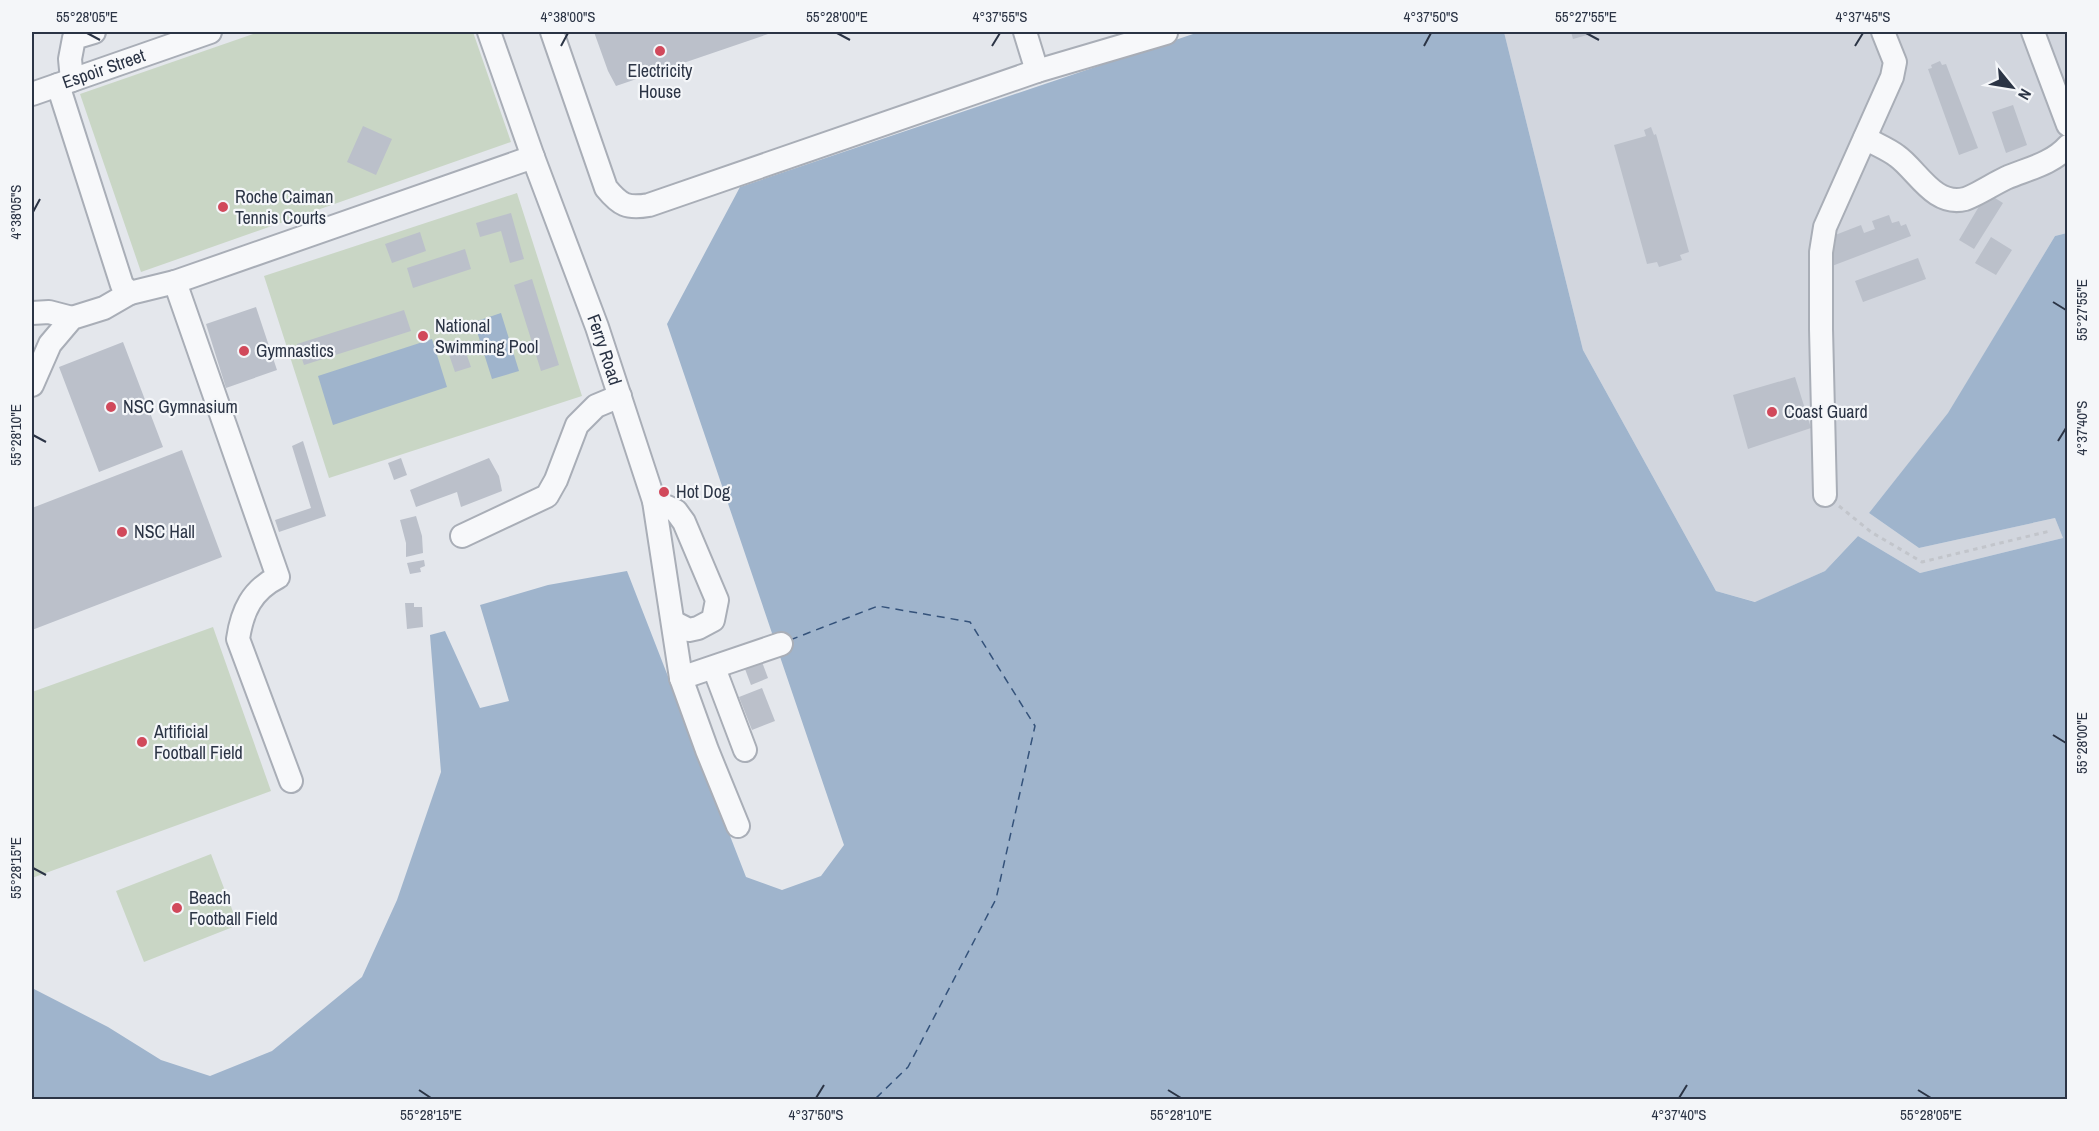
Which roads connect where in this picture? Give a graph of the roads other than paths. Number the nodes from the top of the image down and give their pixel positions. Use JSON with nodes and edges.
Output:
{"nodes":[{"id":1,"x":210,"y":32,"type":"edge"},
{"id":2,"x":489,"y":32,"type":"edge"},
{"id":3,"x":552,"y":32,"type":"edge"},
{"id":4,"x":1025,"y":32,"type":"edge"},
{"id":5,"x":1883,"y":32,"type":"edge"},
{"id":6,"x":2032,"y":32,"type":"edge"},
{"id":7,"x":1166,"y":33,"type":"edge"},
{"id":8,"x":82,"y":34,"type":"edge"},
{"id":9,"x":1037,"y":71,"type":"junction"},
{"id":10,"x":65,"y":83,"type":"junction"},
{"id":11,"x":32,"y":94,"type":"edge"},
{"id":12,"x":2067,"y":125,"type":"edge"},
{"id":13,"x":1865,"y":138,"type":"junction"},
{"id":14,"x":2067,"y":146,"type":"edge"},
{"id":15,"x":533,"y":157,"type":"junction"},
{"id":16,"x":175,"y":282,"type":"junction"},
{"id":17,"x":130,"y":293,"type":"junction"},
{"id":18,"x":32,"y":313,"type":"edge"},
{"id":19,"x":72,"y":318,"type":"junction"},
{"id":20,"x":32,"y":385,"type":"edge"},
{"id":21,"x":620,"y":396,"type":"junction"},
{"id":22,"x":1825,"y":495,"type":"road end"},
{"id":23,"x":654,"y":501,"type":"junction"},
{"id":24,"x":462,"y":537,"type":"dead end"},
{"id":25,"x":673,"y":622,"type":"junction"},
{"id":26,"x":781,"y":644,"type":"dead end"},
{"id":27,"x":714,"y":668,"type":"junction"},
{"id":28,"x":681,"y":678,"type":"junction"},
{"id":29,"x":745,"y":750,"type":"dead end"},
{"id":30,"x":291,"y":782,"type":"dead end"},
{"id":31,"x":738,"y":826,"type":"dead end"}],
"edges":[{"from":1,"to":10,"type":"street","name":"Espoir Street"},
{"from":2,"to":15,"type":"street","name":"Ferry Road"},
{"from":3,"to":9,"type":"street"},
{"from":4,"to":9,"type":"street"},
{"from":5,"to":13,"type":"street"},
{"from":6,"to":12,"type":"street"},
{"from":7,"to":9,"type":"street"},
{"from":8,"to":10,"type":"street"},
{"from":10,"to":11,"type":"street","name":"Espoir Street"},
{"from":10,"to":17,"type":"street"},
{"from":13,"to":14,"type":"street"},
{"from":13,"to":22,"type":"street"},
{"from":15,"to":16,"type":"street"},
{"from":15,"to":21,"type":"street","name":"Ferry Road"},
{"from":16,"to":17,"type":"street"},
{"from":16,"to":30,"type":"street"},
{"from":17,"to":19,"type":"street"},
{"from":18,"to":19,"type":"street"},
{"from":19,"to":20,"type":"street"},
{"from":21,"to":23,"type":"street","name":"Ferry Road"},
{"from":21,"to":24,"type":"street"},
{"from":23,"to":25,"type":"street","name":"Ferry Road"},
{"from":23,"to":25,"type":"street"},
{"from":25,"to":28,"type":"street","name":"Ferry Road"},
{"from":26,"to":27,"type":"street"},
{"from":27,"to":28,"type":"street"},
{"from":27,"to":29,"type":"street"},
{"from":28,"to":31,"type":"street","name":"Ferry Road"}]}
